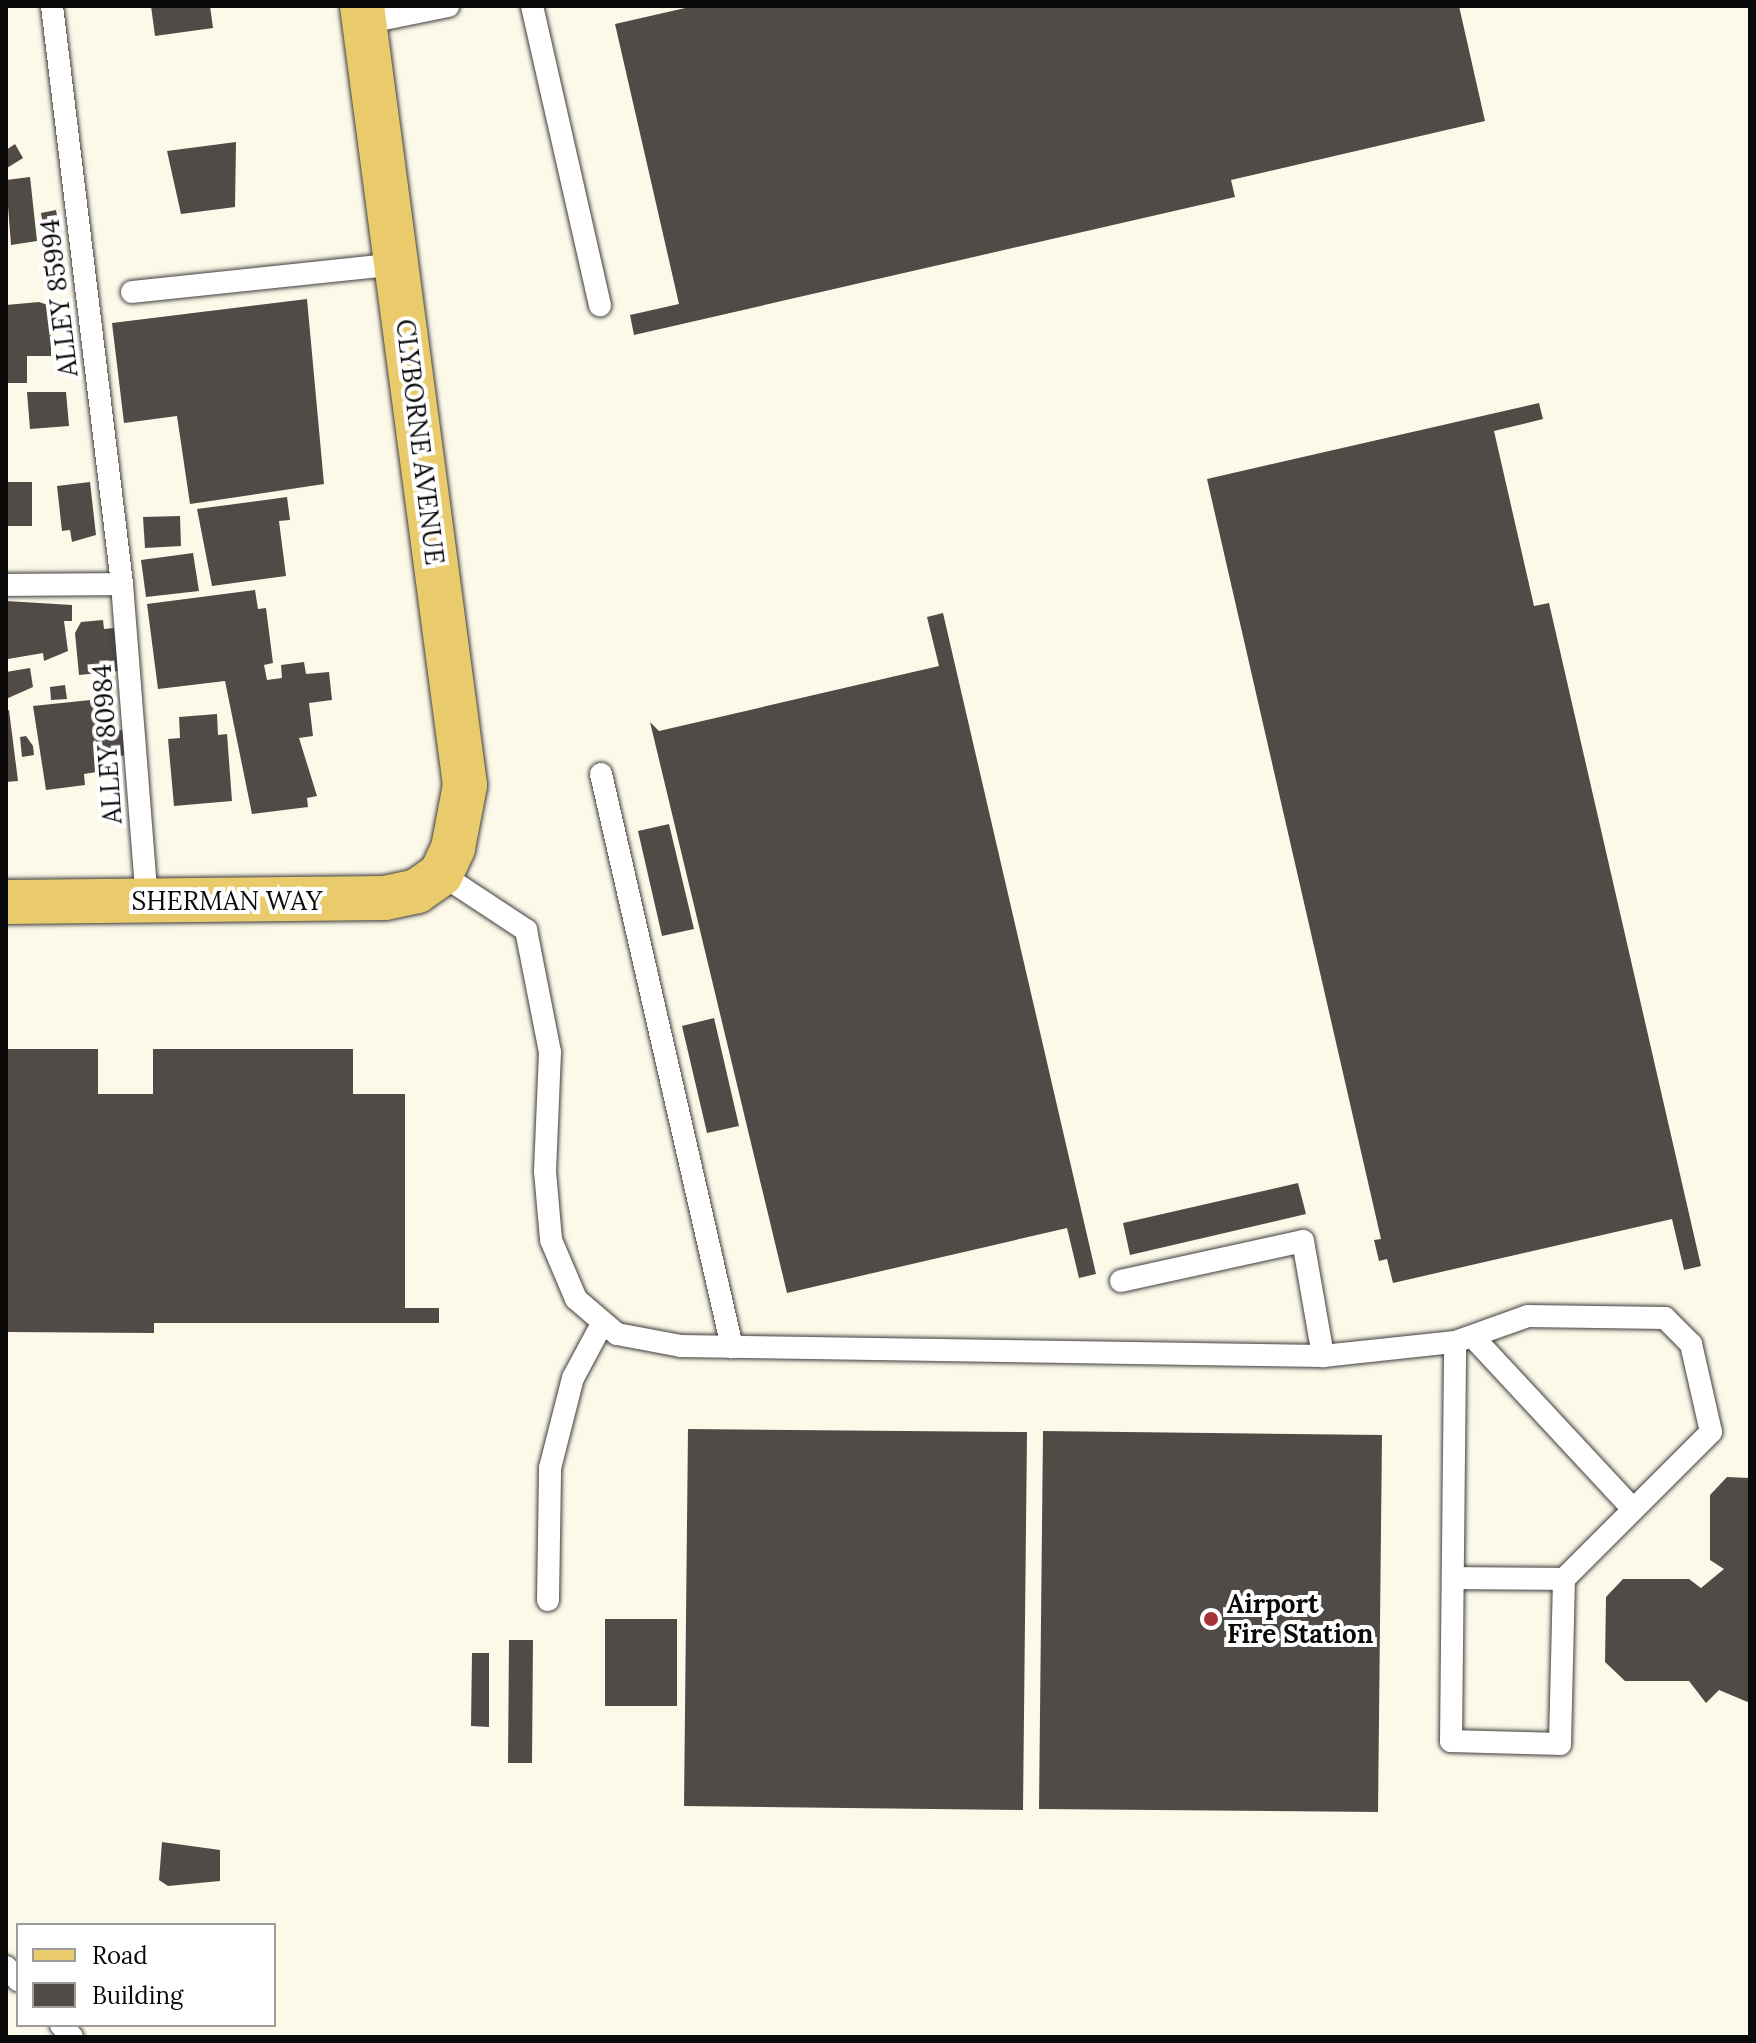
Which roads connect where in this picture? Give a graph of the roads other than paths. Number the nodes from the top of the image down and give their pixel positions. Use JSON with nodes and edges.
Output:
{"nodes":[{"id":1,"x":52,"y":6,"type":"edge"},
{"id":2,"x":448,"y":6,"type":"edge"},
{"id":3,"x":532,"y":6,"type":"edge"},
{"id":4,"x":363,"y":14,"type":"edge"},
{"id":5,"x":397,"y":264,"type":"junction"},
{"id":6,"x":132,"y":292,"type":"dead end"},
{"id":7,"x":600,"y":305,"type":"dead end"},
{"id":8,"x":122,"y":584,"type":"junction"},
{"id":9,"x":6,"y":585,"type":"edge"},
{"id":10,"x":601,"y":774,"type":"dead end"},
{"id":11,"x":441,"y":874,"type":"junction"},
{"id":12,"x":147,"y":901,"type":"junction"},
{"id":13,"x":6,"y":902,"type":"edge"},
{"id":14,"x":1121,"y":1281,"type":"dead end"},
{"id":15,"x":602,"y":1324,"type":"junction"},
{"id":16,"x":1465,"y":1340,"type":"junction"},
{"id":17,"x":732,"y":1347,"type":"junction"},
{"id":18,"x":1323,"y":1356,"type":"junction"},
{"id":19,"x":1633,"y":1509,"type":"junction"},
{"id":20,"x":1453,"y":1578,"type":"junction"},
{"id":21,"x":1564,"y":1579,"type":"junction"},
{"id":22,"x":548,"y":1600,"type":"dead end"}],
"edges":[{"from":1,"to":8,"type":"lane","name":"ALLEY 85994"},
{"from":2,"to":4,"type":"lane"},
{"from":3,"to":7,"type":"lane"},
{"from":4,"to":5,"type":"main road","name":"CLYBORNE AVENUE"},
{"from":5,"to":6,"type":"lane"},
{"from":5,"to":11,"type":"main road","name":"CLYBORNE AVENUE"},
{"from":8,"to":9,"type":"lane"},
{"from":8,"to":12,"type":"lane","name":"ALLEY 80984"},
{"from":10,"to":17,"type":"lane"},
{"from":11,"to":12,"type":"main road","name":"SHERMAN WAY"},
{"from":11,"to":15,"type":"lane"},
{"from":12,"to":13,"type":"main road","name":"SHERMAN WAY"},
{"from":14,"to":18,"type":"lane"},
{"from":15,"to":17,"type":"lane"},
{"from":15,"to":22,"type":"lane"},
{"from":16,"to":18,"type":"lane"},
{"from":16,"to":19,"type":"lane"},
{"from":16,"to":19,"type":"lane"},
{"from":16,"to":20,"type":"lane"},
{"from":17,"to":18,"type":"lane"},
{"from":19,"to":21,"type":"lane"},
{"from":20,"to":21,"type":"lane"},
{"from":20,"to":21,"type":"lane"}]}
